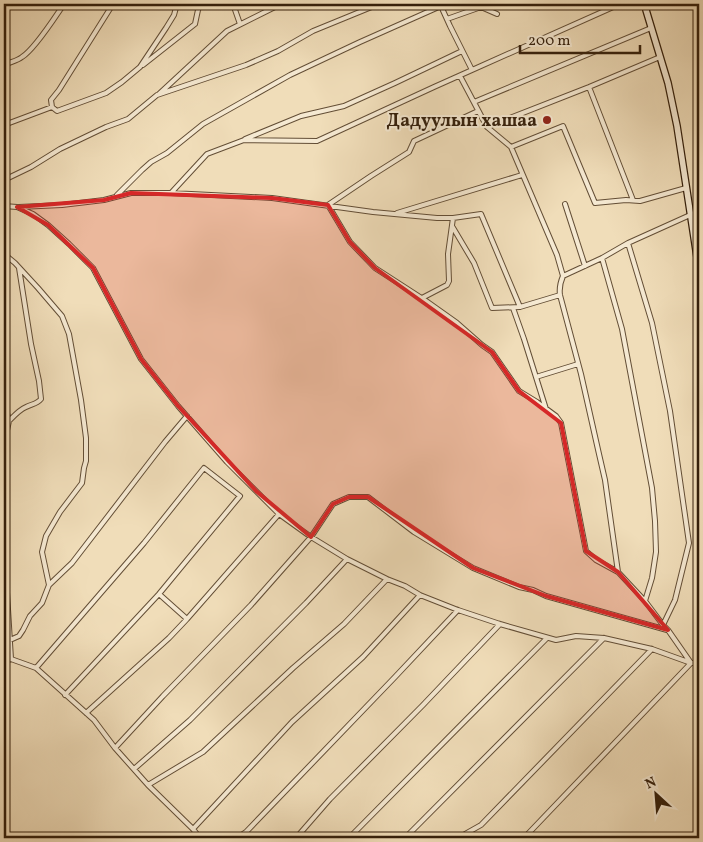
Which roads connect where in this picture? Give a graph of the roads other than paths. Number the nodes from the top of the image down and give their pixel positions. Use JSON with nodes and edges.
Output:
{"nodes":[{"id":1,"x":64,"y":4,"type":"edge"},
{"id":2,"x":113,"y":4,"type":"edge"},
{"id":3,"x":177,"y":4,"type":"edge"},
{"id":4,"x":201,"y":4,"type":"edge"},
{"id":5,"x":233,"y":4,"type":"edge"},
{"id":6,"x":281,"y":4,"type":"edge"},
{"id":7,"x":379,"y":4,"type":"edge"},
{"id":8,"x":620,"y":4,"type":"edge"},
{"id":9,"x":646,"y":4,"type":"edge"},
{"id":10,"x":698,"y":4,"type":"edge"},
{"id":11,"x":441,"y":5,"type":"edge"},
{"id":12,"x":699,"y":8,"type":"edge"},
{"id":13,"x":497,"y":14,"type":"dead end"},
{"id":14,"x":447,"y":20,"type":"junction"},
{"id":15,"x":240,"y":24,"type":"junction"},
{"id":16,"x":652,"y":28,"type":"junction"},
{"id":17,"x":462,"y":50,"type":"junction"},
{"id":18,"x":660,"y":57,"type":"junction"},
{"id":19,"x":4,"y":65,"type":"edge"},
{"id":20,"x":140,"y":67,"type":"junction"},
{"id":21,"x":472,"y":70,"type":"junction"},
{"id":22,"x":460,"y":76,"type":"junction"},
{"id":23,"x":588,"y":86,"type":"junction"},
{"id":24,"x":157,"y":95,"type":"junction"},
{"id":25,"x":474,"y":102,"type":"junction"},
{"id":26,"x":52,"y":107,"type":"junction"},
{"id":27,"x":478,"y":111,"type":"junction"},
{"id":28,"x":4,"y":125,"type":"edge"},
{"id":29,"x":487,"y":127,"type":"junction"},
{"id":30,"x":244,"y":140,"type":"junction"},
{"id":31,"x":511,"y":147,"type":"junction"},
{"id":32,"x":522,"y":175,"type":"junction"},
{"id":33,"x":4,"y":180,"type":"edge"},
{"id":34,"x":686,"y":188,"type":"junction"},
{"id":35,"x":171,"y":193,"type":"junction"},
{"id":36,"x":116,"y":196,"type":"junction"},
{"id":37,"x":633,"y":200,"type":"junction"},
{"id":38,"x":565,"y":204,"type":"dead end"},
{"id":39,"x":328,"y":205,"type":"junction"},
{"id":40,"x":4,"y":206,"type":"edge"},
{"id":41,"x":17,"y":207,"type":"junction"},
{"id":42,"x":699,"y":211,"type":"edge"},
{"id":43,"x":394,"y":214,"type":"junction"},
{"id":44,"x":690,"y":216,"type":"junction"},
{"id":45,"x":453,"y":218,"type":"junction"},
{"id":46,"x":452,"y":226,"type":"junction"},
{"id":47,"x":628,"y":243,"type":"junction"},
{"id":48,"x":4,"y":254,"type":"edge"},
{"id":49,"x":602,"y":258,"type":"junction"},
{"id":50,"x":585,"y":266,"type":"junction"},
{"id":51,"x":19,"y":268,"type":"junction"},
{"id":52,"x":699,"y":270,"type":"edge"},
{"id":53,"x":564,"y":276,"type":"junction"},
{"id":54,"x":560,"y":296,"type":"junction"},
{"id":55,"x":422,"y":298,"type":"junction"},
{"id":56,"x":520,"y":307,"type":"junction"},
{"id":57,"x":513,"y":308,"type":"junction"},
{"id":58,"x":578,"y":364,"type":"junction"},
{"id":59,"x":536,"y":377,"type":"junction"},
{"id":60,"x":4,"y":401,"type":"edge"},
{"id":61,"x":546,"y":409,"type":"junction"},
{"id":62,"x":187,"y":416,"type":"junction"},
{"id":63,"x":9,"y":421,"type":"junction"},
{"id":64,"x":4,"y":444,"type":"edge"},
{"id":65,"x":279,"y":514,"type":"junction"},
{"id":66,"x":311,"y":537,"type":"junction"},
{"id":67,"x":4,"y":543,"type":"edge"},
{"id":68,"x":347,"y":559,"type":"junction"},
{"id":69,"x":618,"y":572,"type":"junction"},
{"id":70,"x":387,"y":579,"type":"junction"},
{"id":71,"x":49,"y":585,"type":"junction"},
{"id":72,"x":159,"y":594,"type":"junction"},
{"id":73,"x":420,"y":595,"type":"junction"},
{"id":74,"x":645,"y":601,"type":"junction"},
{"id":75,"x":458,"y":610,"type":"junction"},
{"id":76,"x":186,"y":619,"type":"junction"},
{"id":77,"x":500,"y":624,"type":"junction"},
{"id":78,"x":662,"y":625,"type":"junction"},
{"id":79,"x":668,"y":630,"type":"junction"},
{"id":80,"x":547,"y":638,"type":"junction"},
{"id":81,"x":604,"y":638,"type":"junction"},
{"id":82,"x":10,"y":640,"type":"junction"},
{"id":83,"x":652,"y":649,"type":"junction"},
{"id":84,"x":11,"y":659,"type":"junction"},
{"id":85,"x":4,"y":662,"type":"edge"},
{"id":86,"x":691,"y":663,"type":"junction"},
{"id":87,"x":699,"y":663,"type":"edge"},
{"id":88,"x":36,"y":668,"type":"junction"},
{"id":89,"x":66,"y":695,"type":"junction"},
{"id":90,"x":86,"y":713,"type":"junction"},
{"id":91,"x":115,"y":748,"type":"junction"},
{"id":92,"x":134,"y":769,"type":"junction"},
{"id":93,"x":148,"y":785,"type":"junction"},
{"id":94,"x":193,"y":829,"type":"junction"},
{"id":95,"x":200,"y":838,"type":"edge"},
{"id":96,"x":237,"y":838,"type":"edge"},
{"id":97,"x":296,"y":838,"type":"edge"},
{"id":98,"x":349,"y":838,"type":"edge"},
{"id":99,"x":405,"y":838,"type":"edge"},
{"id":100,"x":461,"y":838,"type":"edge"},
{"id":101,"x":524,"y":838,"type":"edge"}],
"edges":[{"from":1,"to":19,"type":"street"},
{"from":2,"to":26,"type":"street"},
{"from":3,"to":20,"type":"street"},
{"from":4,"to":20,"type":"street"},
{"from":5,"to":15,"type":"street"},
{"from":6,"to":15,"type":"street"},
{"from":7,"to":24,"type":"street"},
{"from":8,"to":21,"type":"street"},
{"from":9,"to":16,"type":"street"},
{"from":10,"to":12,"type":"street"},
{"from":11,"to":14,"type":"street"},
{"from":11,"to":36,"type":"street"},
{"from":13,"to":14,"type":"street"},
{"from":14,"to":17,"type":"street"},
{"from":15,"to":24,"type":"street"},
{"from":16,"to":18,"type":"street"},
{"from":16,"to":25,"type":"street"},
{"from":17,"to":21,"type":"street"},
{"from":17,"to":30,"type":"street"},
{"from":18,"to":23,"type":"street"},
{"from":18,"to":34,"type":"street"},
{"from":20,"to":26,"type":"street"},
{"from":21,"to":22,"type":"street"},
{"from":22,"to":25,"type":"street"},
{"from":22,"to":30,"type":"street"},
{"from":23,"to":29,"type":"street"},
{"from":23,"to":37,"type":"street"},
{"from":24,"to":33,"type":"street"},
{"from":25,"to":27,"type":"street"},
{"from":26,"to":28,"type":"street"},
{"from":27,"to":29,"type":"street"},
{"from":27,"to":39,"type":"street"},
{"from":29,"to":31,"type":"street"},
{"from":30,"to":35,"type":"street"},
{"from":31,"to":32,"type":"street"},
{"from":31,"to":37,"type":"street"},
{"from":32,"to":43,"type":"street"},
{"from":32,"to":53,"type":"street"},
{"from":34,"to":37,"type":"street"},
{"from":34,"to":44,"type":"street"},
{"from":35,"to":36,"type":"street"},
{"from":35,"to":39,"type":"street"},
{"from":36,"to":41,"type":"street"},
{"from":38,"to":50,"type":"street"},
{"from":39,"to":43,"type":"street"},
{"from":39,"to":55,"type":"street"},
{"from":40,"to":41,"type":"street"},
{"from":41,"to":62,"type":"street"},
{"from":42,"to":44,"type":"street"},
{"from":43,"to":45,"type":"street"},
{"from":44,"to":47,"type":"street"},
{"from":44,"to":52,"type":"street"},
{"from":45,"to":46,"type":"street"},
{"from":45,"to":56,"type":"street"},
{"from":46,"to":55,"type":"street"},
{"from":46,"to":57,"type":"street"},
{"from":47,"to":49,"type":"street"},
{"from":47,"to":78,"type":"street"},
{"from":48,"to":51,"type":"street"},
{"from":49,"to":50,"type":"street"},
{"from":49,"to":74,"type":"street"},
{"from":50,"to":53,"type":"street"},
{"from":51,"to":63,"type":"street"},
{"from":51,"to":71,"type":"street"},
{"from":53,"to":54,"type":"street"},
{"from":54,"to":56,"type":"street"},
{"from":54,"to":58,"type":"street"},
{"from":55,"to":61,"type":"street"},
{"from":56,"to":57,"type":"street"},
{"from":57,"to":59,"type":"street"},
{"from":58,"to":59,"type":"street"},
{"from":58,"to":69,"type":"street"},
{"from":59,"to":61,"type":"street"},
{"from":60,"to":63,"type":"street"},
{"from":61,"to":69,"type":"street"},
{"from":62,"to":65,"type":"street"},
{"from":62,"to":71,"type":"street"},
{"from":63,"to":64,"type":"street"},
{"from":65,"to":66,"type":"street"},
{"from":65,"to":76,"type":"street"},
{"from":66,"to":68,"type":"street"},
{"from":66,"to":79,"type":"street"},
{"from":66,"to":91,"type":"street"},
{"from":67,"to":82,"type":"street"},
{"from":68,"to":70,"type":"street"},
{"from":68,"to":92,"type":"street"},
{"from":69,"to":74,"type":"street"},
{"from":70,"to":73,"type":"street"},
{"from":70,"to":93,"type":"street"},
{"from":71,"to":82,"type":"street"},
{"from":72,"to":76,"type":"street"},
{"from":72,"to":88,"type":"street"},
{"from":72,"to":89,"type":"street"},
{"from":73,"to":75,"type":"street"},
{"from":73,"to":94,"type":"street"},
{"from":74,"to":78,"type":"street"},
{"from":75,"to":77,"type":"street"},
{"from":75,"to":96,"type":"street"},
{"from":76,"to":90,"type":"street"},
{"from":77,"to":80,"type":"street"},
{"from":77,"to":97,"type":"street"},
{"from":78,"to":79,"type":"street"},
{"from":79,"to":86,"type":"street"},
{"from":80,"to":81,"type":"street"},
{"from":80,"to":98,"type":"street"},
{"from":81,"to":83,"type":"street"},
{"from":81,"to":99,"type":"street"},
{"from":82,"to":84,"type":"street"},
{"from":83,"to":86,"type":"street"},
{"from":83,"to":100,"type":"street"},
{"from":84,"to":85,"type":"street"},
{"from":84,"to":88,"type":"street"},
{"from":86,"to":87,"type":"street"},
{"from":86,"to":101,"type":"street"},
{"from":88,"to":89,"type":"street"},
{"from":89,"to":90,"type":"street"},
{"from":90,"to":91,"type":"street"},
{"from":91,"to":92,"type":"street"},
{"from":92,"to":93,"type":"street"},
{"from":93,"to":94,"type":"street"},
{"from":94,"to":95,"type":"street"}]}
